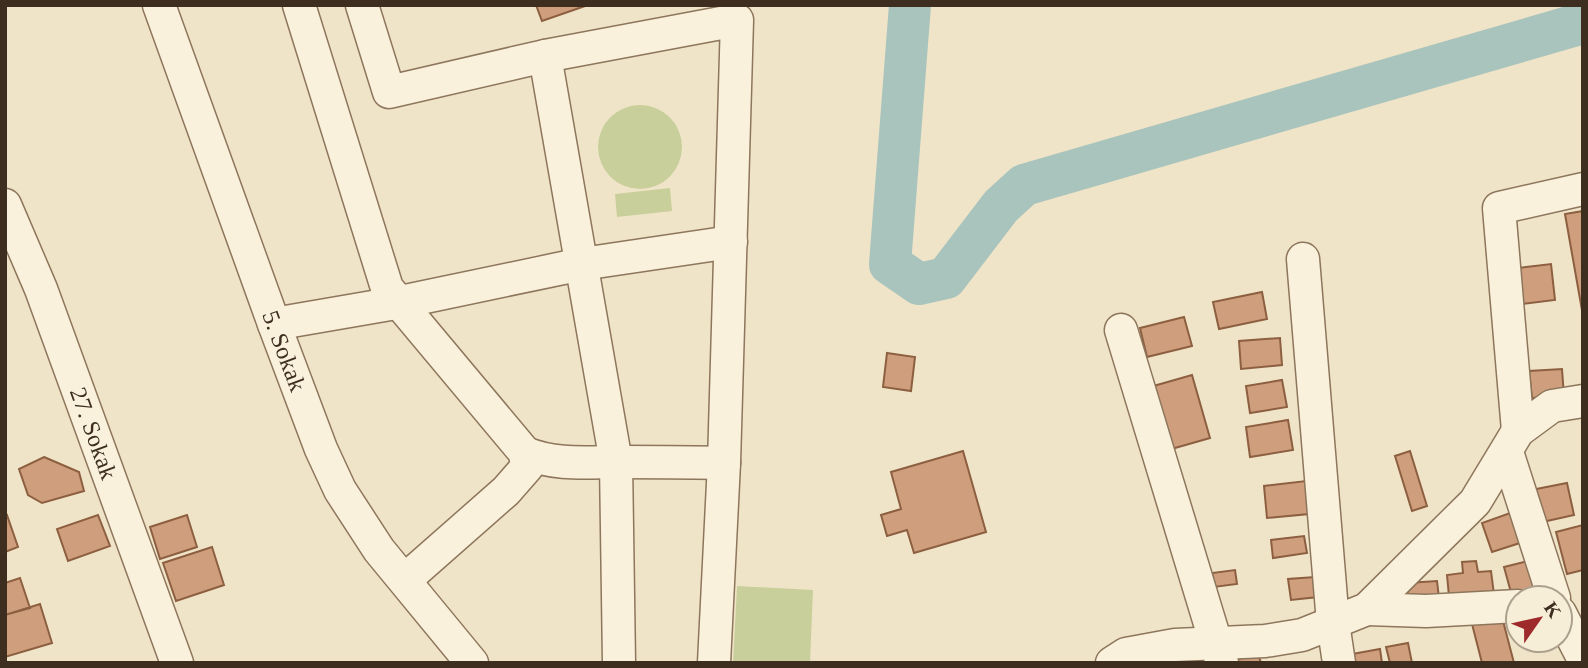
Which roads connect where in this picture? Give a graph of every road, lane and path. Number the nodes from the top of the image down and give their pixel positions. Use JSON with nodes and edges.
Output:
{"nodes":[{"id":1,"x":159,"y":5,"type":"edge"},
{"id":2,"x":299,"y":5,"type":"edge"},
{"id":3,"x":362,"y":5,"type":"edge"},
{"id":4,"x":545,"y":56,"type":"junction"},
{"id":5,"x":1583,"y":189,"type":"edge"},
{"id":6,"x":5,"y":205,"type":"edge"},
{"id":7,"x":730,"y":242,"type":"junction"},
{"id":8,"x":1303,"y":260,"type":"dead end"},
{"id":9,"x":582,"y":264,"type":"junction"},
{"id":10,"x":396,"y":303,"type":"junction"},
{"id":11,"x":274,"y":324,"type":"junction"},
{"id":12,"x":1121,"y":330,"type":"dead end"},
{"id":13,"x":1583,"y":401,"type":"edge"},
{"id":14,"x":1512,"y":441,"type":"junction"},
{"id":15,"x":525,"y":453,"type":"junction"},
{"id":16,"x":616,"y":462,"type":"junction"},
{"id":17,"x":724,"y":463,"type":"junction"},
{"id":18,"x":405,"y":579,"type":"junction"},
{"id":19,"x":1550,"y":584,"type":"edge"},
{"id":20,"x":1504,"y":607,"type":"edge"},
{"id":21,"x":1367,"y":609,"type":"junction"},
{"id":22,"x":1332,"y":623,"type":"junction"},
{"id":23,"x":1574,"y":640,"type":"edge"},
{"id":24,"x":1219,"y":653,"type":"edge"},
{"id":25,"x":1583,"y":658,"type":"edge"},
{"id":26,"x":177,"y":663,"type":"edge"},
{"id":27,"x":472,"y":663,"type":"edge"},
{"id":28,"x":619,"y":663,"type":"edge"},
{"id":29,"x":713,"y":663,"type":"edge"},
{"id":30,"x":1112,"y":663,"type":"edge"},
{"id":31,"x":1339,"y":663,"type":"edge"}],
"edges":[{"from":1,"to":11,"type":"street","name":"5. Sokak"},
{"from":2,"to":10,"type":"street"},
{"from":3,"to":4,"type":"street"},
{"from":4,"to":7,"type":"street"},
{"from":4,"to":9,"type":"street"},
{"from":5,"to":14,"type":"street"},
{"from":6,"to":26,"type":"street","name":"27. Sokak"},
{"from":7,"to":9,"type":"street"},
{"from":7,"to":17,"type":"street"},
{"from":8,"to":22,"type":"street"},
{"from":9,"to":10,"type":"street"},
{"from":9,"to":16,"type":"street"},
{"from":10,"to":11,"type":"street"},
{"from":10,"to":15,"type":"street"},
{"from":11,"to":18,"type":"street","name":"5. Sokak"},
{"from":12,"to":24,"type":"street"},
{"from":13,"to":14,"type":"street"},
{"from":14,"to":19,"type":"street"},
{"from":14,"to":21,"type":"street"},
{"from":15,"to":16,"type":"street"},
{"from":15,"to":18,"type":"street"},
{"from":16,"to":17,"type":"street"},
{"from":16,"to":28,"type":"street"},
{"from":17,"to":29,"type":"street"},
{"from":18,"to":27,"type":"street","name":"5. Sokak"},
{"from":20,"to":21,"type":"street"},
{"from":21,"to":22,"type":"street"},
{"from":22,"to":24,"type":"street"},
{"from":22,"to":31,"type":"street"},
{"from":23,"to":25,"type":"street"},
{"from":24,"to":30,"type":"street"}]}
